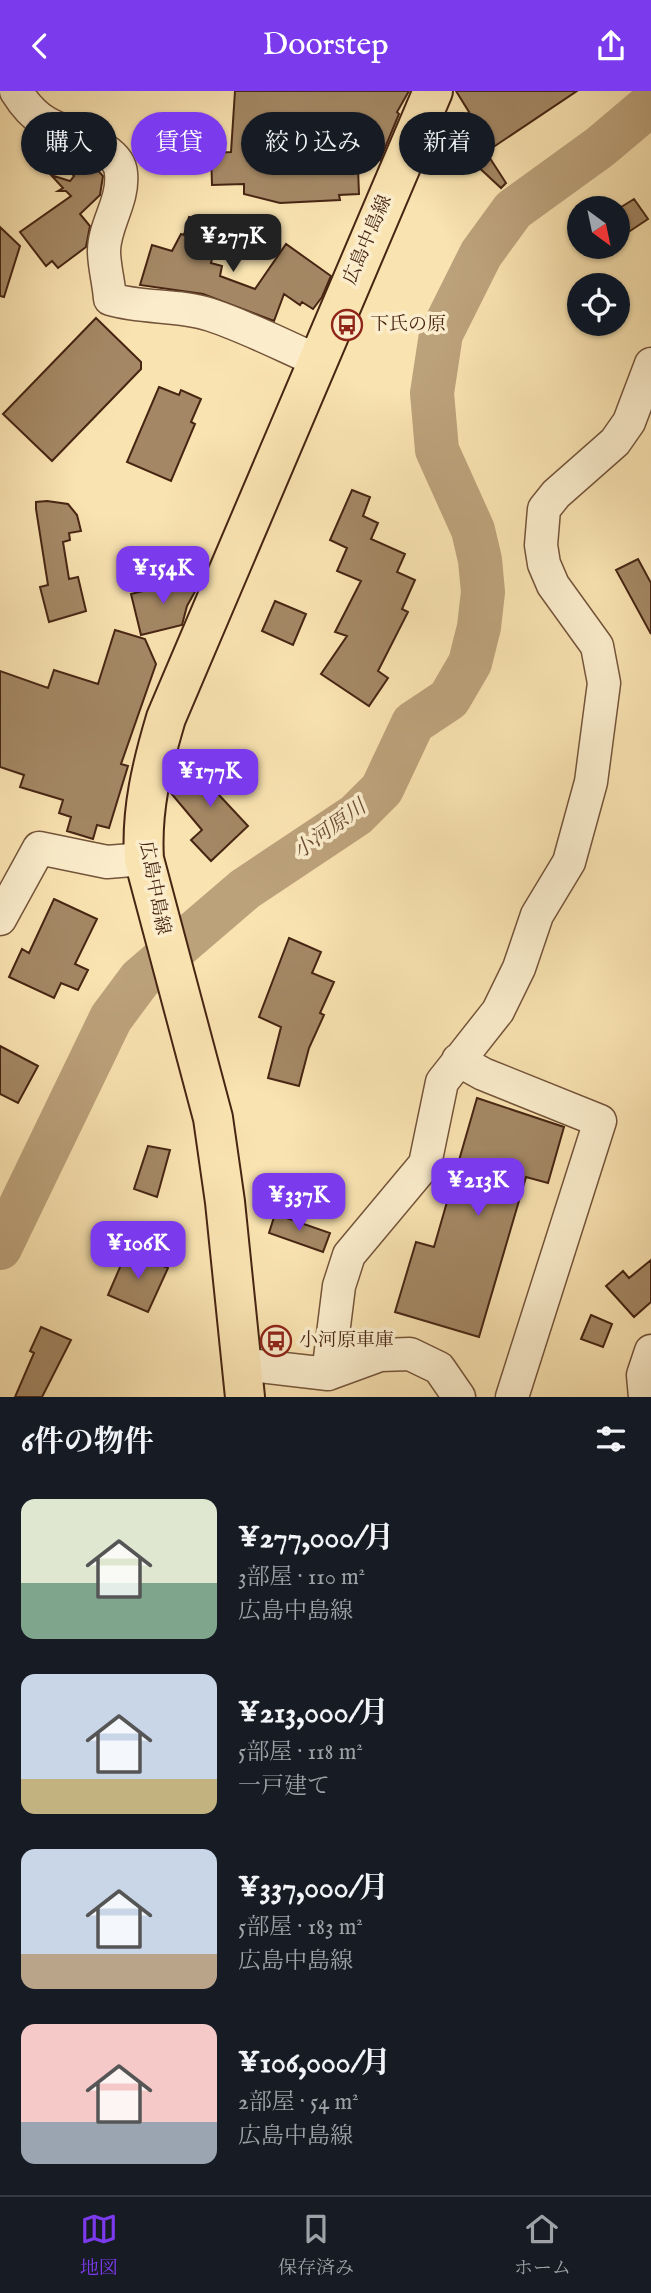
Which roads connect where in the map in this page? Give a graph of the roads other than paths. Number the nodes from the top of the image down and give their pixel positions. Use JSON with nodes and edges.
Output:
{"nodes":[{"id":1,"x":16,"y":91,"type":"edge"},
{"id":2,"x":433,"y":91,"type":"edge"},
{"id":3,"x":316,"y":360,"type":"junction"},
{"id":4,"x":651,"y":364,"type":"edge"},
{"id":5,"x":144,"y":859,"type":"junction"},
{"id":6,"x":0,"y":919,"type":"edge"},
{"id":7,"x":458,"y":1061,"type":"junction"},
{"id":8,"x":651,"y":1351,"type":"edge"},
{"id":9,"x":328,"y":1374,"type":"junction"},
{"id":10,"x":243,"y":1380,"type":"edge"},
{"id":11,"x":459,"y":1397,"type":"edge"},
{"id":12,"x":513,"y":1397,"type":"edge"},
{"id":13,"x":645,"y":1397,"type":"edge"}],
"edges":[{"from":1,"to":3,"type":"street"},
{"from":2,"to":3,"type":"main road","name":"広島中島線"},
{"from":3,"to":5,"type":"main road","name":"広島中島線"},
{"from":4,"to":7,"type":"street"},
{"from":5,"to":6,"type":"street"},
{"from":5,"to":10,"type":"main road","name":"広島中島線"},
{"from":7,"to":9,"type":"street"},
{"from":7,"to":12,"type":"street"},
{"from":8,"to":13,"type":"street"},
{"from":9,"to":10,"type":"street"},
{"from":9,"to":11,"type":"street"}]}
